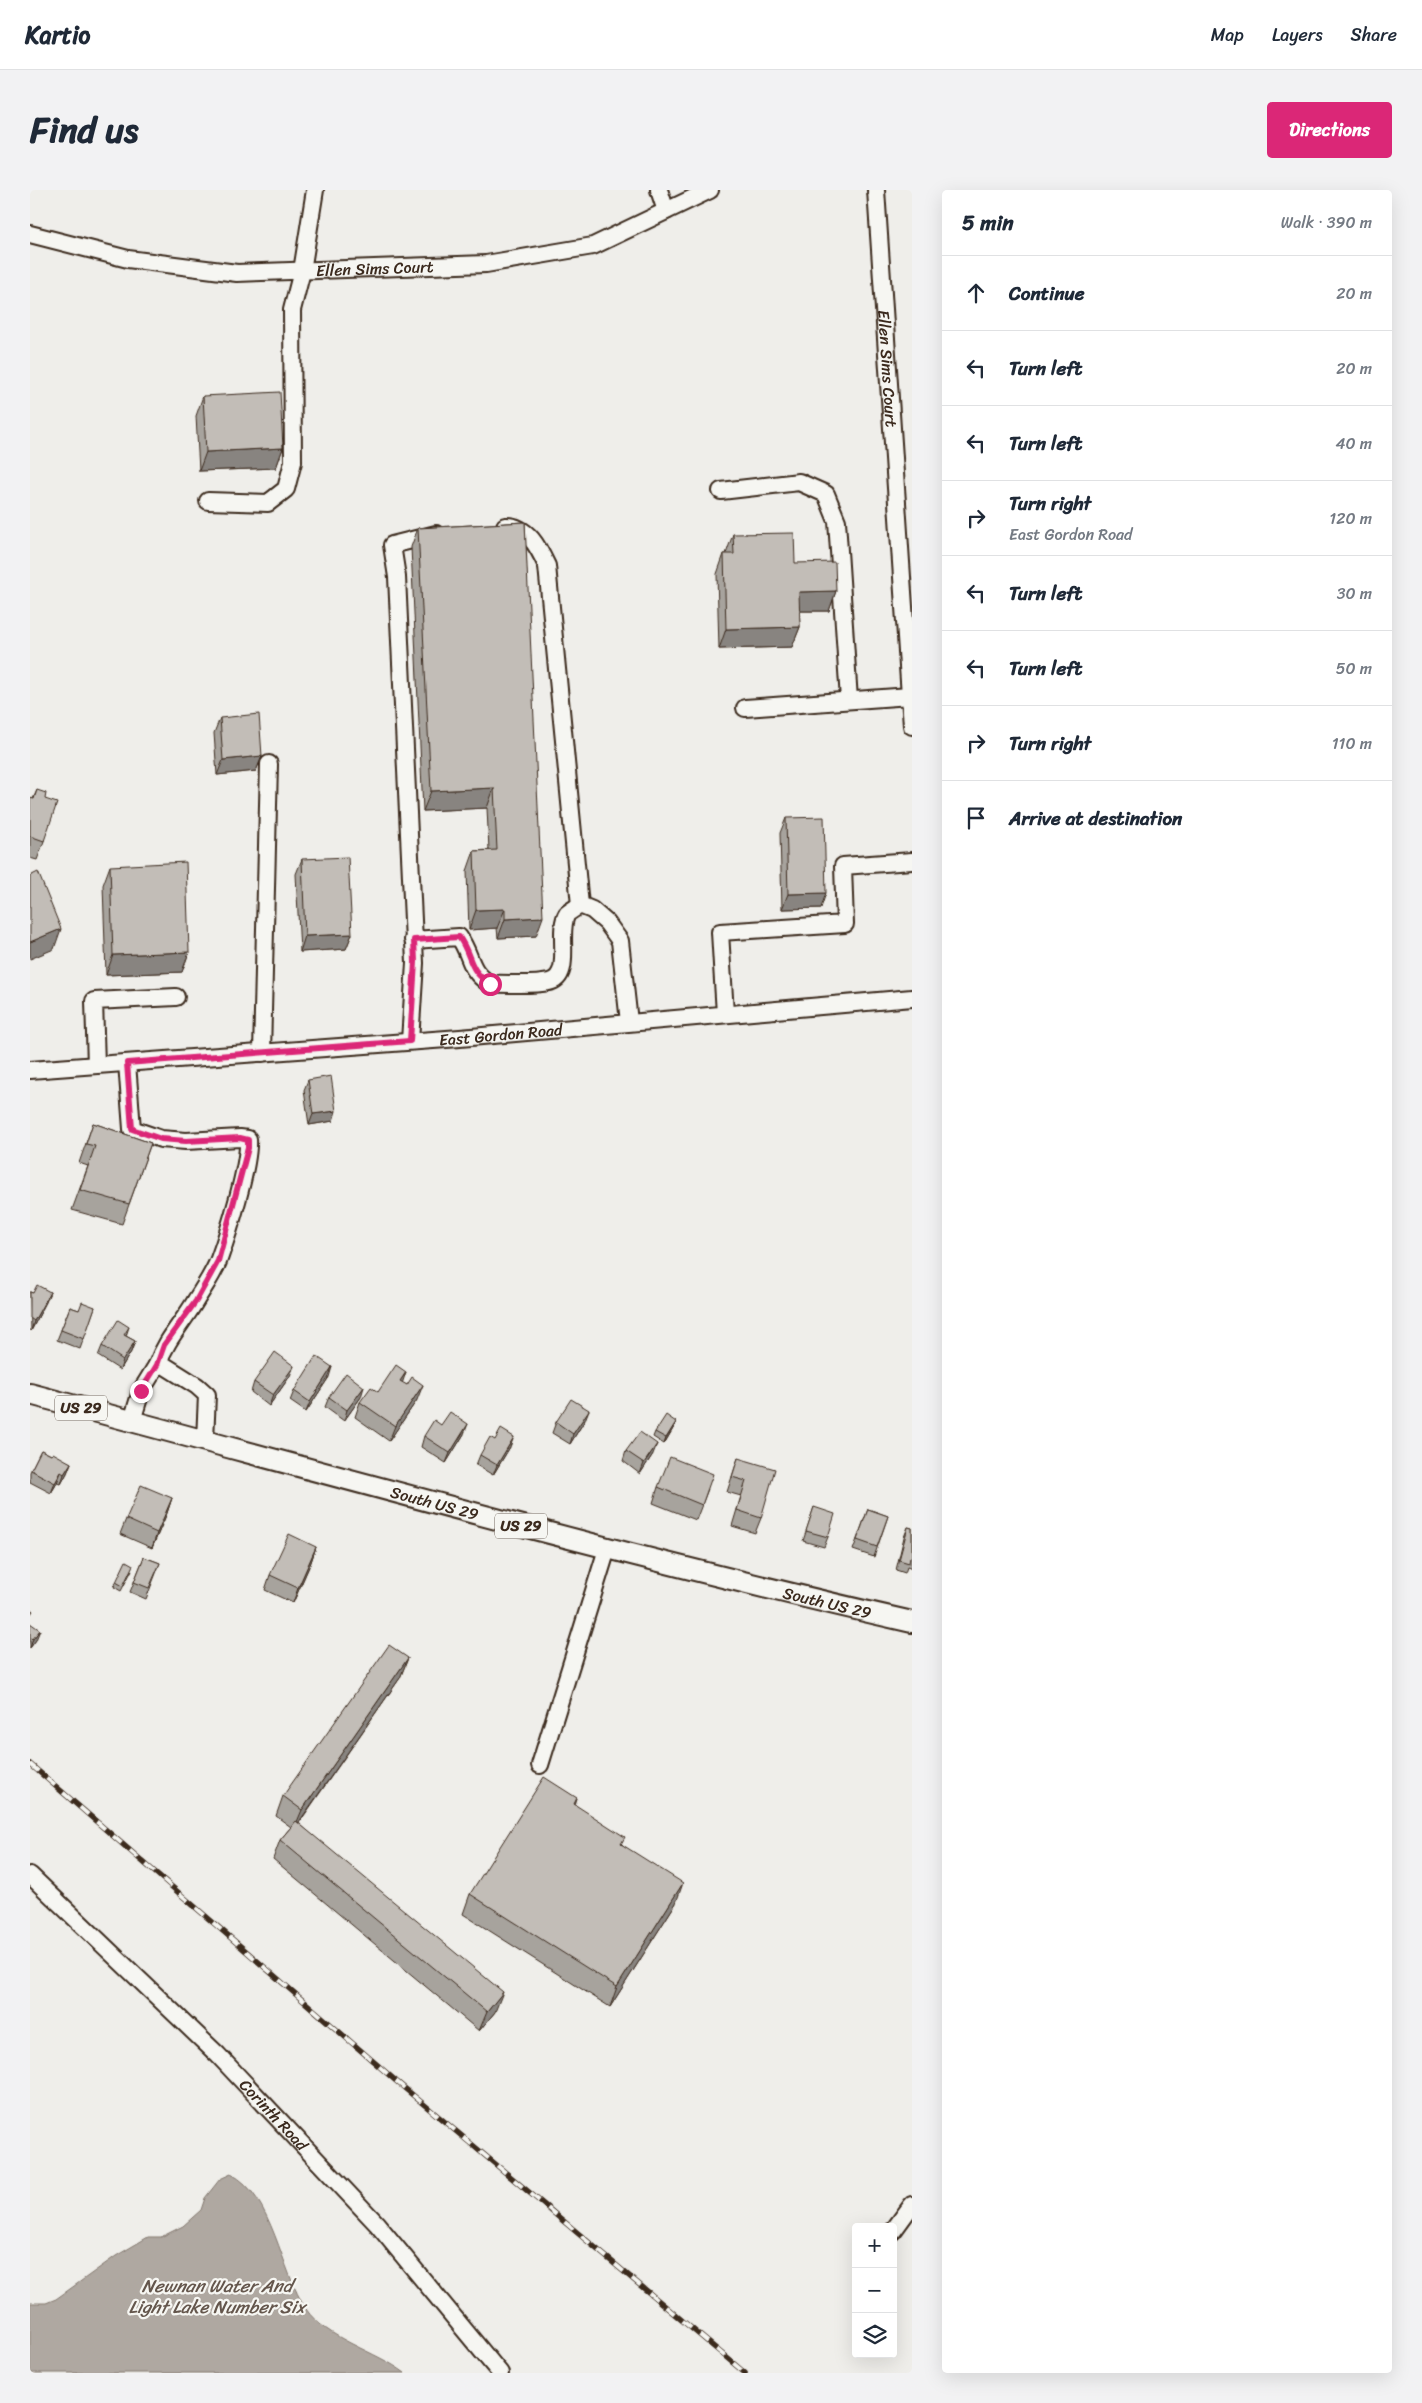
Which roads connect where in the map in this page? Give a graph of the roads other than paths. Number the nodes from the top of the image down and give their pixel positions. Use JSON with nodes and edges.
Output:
{"nodes":[{"id":1,"x":315,"y":190,"type":"edge"},
{"id":2,"x":660,"y":190,"type":"edge"},
{"id":3,"x":710,"y":190,"type":"edge"},
{"id":4,"x":876,"y":190,"type":"edge"},
{"id":5,"x":666,"y":211,"type":"junction"},
{"id":6,"x":30,"y":234,"type":"edge"},
{"id":7,"x":302,"y":271,"type":"junction"},
{"id":8,"x":721,"y":491,"type":"dead end"},
{"id":9,"x":208,"y":501,"type":"dead end"},
{"id":10,"x":490,"y":527,"type":"edge"},
{"id":11,"x":452,"y":530,"type":"edge"},
{"id":12,"x":910,"y":696,"type":"junction"},
{"id":13,"x":849,"y":700,"type":"junction"},
{"id":14,"x":745,"y":708,"type":"dead end"},
{"id":15,"x":912,"y":726,"type":"edge"},
{"id":16,"x":270,"y":764,"type":"dead end"},
{"id":17,"x":912,"y":861,"type":"edge"},
{"id":18,"x":580,"y":905,"type":"junction"},
{"id":19,"x":414,"y":940,"type":"junction"},
{"id":20,"x":176,"y":997,"type":"dead end"},
{"id":21,"x":912,"y":998,"type":"edge"},
{"id":22,"x":725,"y":1014,"type":"junction"},
{"id":23,"x":629,"y":1022,"type":"junction"},
{"id":24,"x":410,"y":1041,"type":"junction"},
{"id":25,"x":262,"y":1053,"type":"junction"},
{"id":26,"x":127,"y":1063,"type":"junction"},
{"id":27,"x":96,"y":1065,"type":"junction"},
{"id":28,"x":30,"y":1070,"type":"edge"},
{"id":29,"x":157,"y":1365,"type":"junction"},
{"id":30,"x":30,"y":1394,"type":"edge"},
{"id":31,"x":132,"y":1422,"type":"junction"},
{"id":32,"x":205,"y":1440,"type":"junction"},
{"id":33,"x":607,"y":1549,"type":"junction"},
{"id":34,"x":912,"y":1622,"type":"edge"},
{"id":35,"x":540,"y":1765,"type":"dead end"},
{"id":36,"x":33,"y":1882,"type":"edge"},
{"id":37,"x":912,"y":2205,"type":"edge"},
{"id":38,"x":897,"y":2226,"type":"edge"},
{"id":39,"x":500,"y":2373,"type":"edge"}],
"edges":[{"from":1,"to":7,"type":"street"},
{"from":2,"to":5,"type":"street"},
{"from":3,"to":5,"type":"street","name":"Ellen Sims Court"},
{"from":4,"to":12,"type":"street","name":"Ellen Sims Court"},
{"from":5,"to":7,"type":"street","name":"Ellen Sims Court"},
{"from":6,"to":7,"type":"street","name":"Ellen Sims Court"},
{"from":7,"to":9,"type":"street"},
{"from":8,"to":13,"type":"street"},
{"from":10,"to":18,"type":"street"},
{"from":11,"to":19,"type":"street"},
{"from":12,"to":13,"type":"street"},
{"from":12,"to":15,"type":"street","name":"Ellen Sims Court"},
{"from":13,"to":14,"type":"street"},
{"from":16,"to":25,"type":"street"},
{"from":17,"to":22,"type":"street"},
{"from":18,"to":19,"type":"street"},
{"from":18,"to":23,"type":"street"},
{"from":19,"to":24,"type":"street"},
{"from":20,"to":27,"type":"street"},
{"from":21,"to":22,"type":"street","name":"East Gordon Road"},
{"from":22,"to":23,"type":"street","name":"East Gordon Road"},
{"from":23,"to":24,"type":"street","name":"East Gordon Road"},
{"from":24,"to":25,"type":"street","name":"East Gordon Road"},
{"from":25,"to":26,"type":"street","name":"East Gordon Road"},
{"from":26,"to":27,"type":"street","name":"East Gordon Road"},
{"from":26,"to":29,"type":"street"},
{"from":27,"to":28,"type":"street","name":"East Gordon Road"},
{"from":29,"to":31,"type":"street"},
{"from":29,"to":32,"type":"street"},
{"from":30,"to":31,"type":"main road","number":"US 29"},
{"from":31,"to":32,"type":"main road","name":"South US 29","number":"US 29"},
{"from":32,"to":33,"type":"main road","name":"South US 29","number":"US 29"},
{"from":33,"to":34,"type":"main road","name":"South US 29","number":"US 29"},
{"from":33,"to":35,"type":"street"},
{"from":36,"to":39,"type":"street","name":"Corinth Road"},
{"from":37,"to":38,"type":"street"}]}
